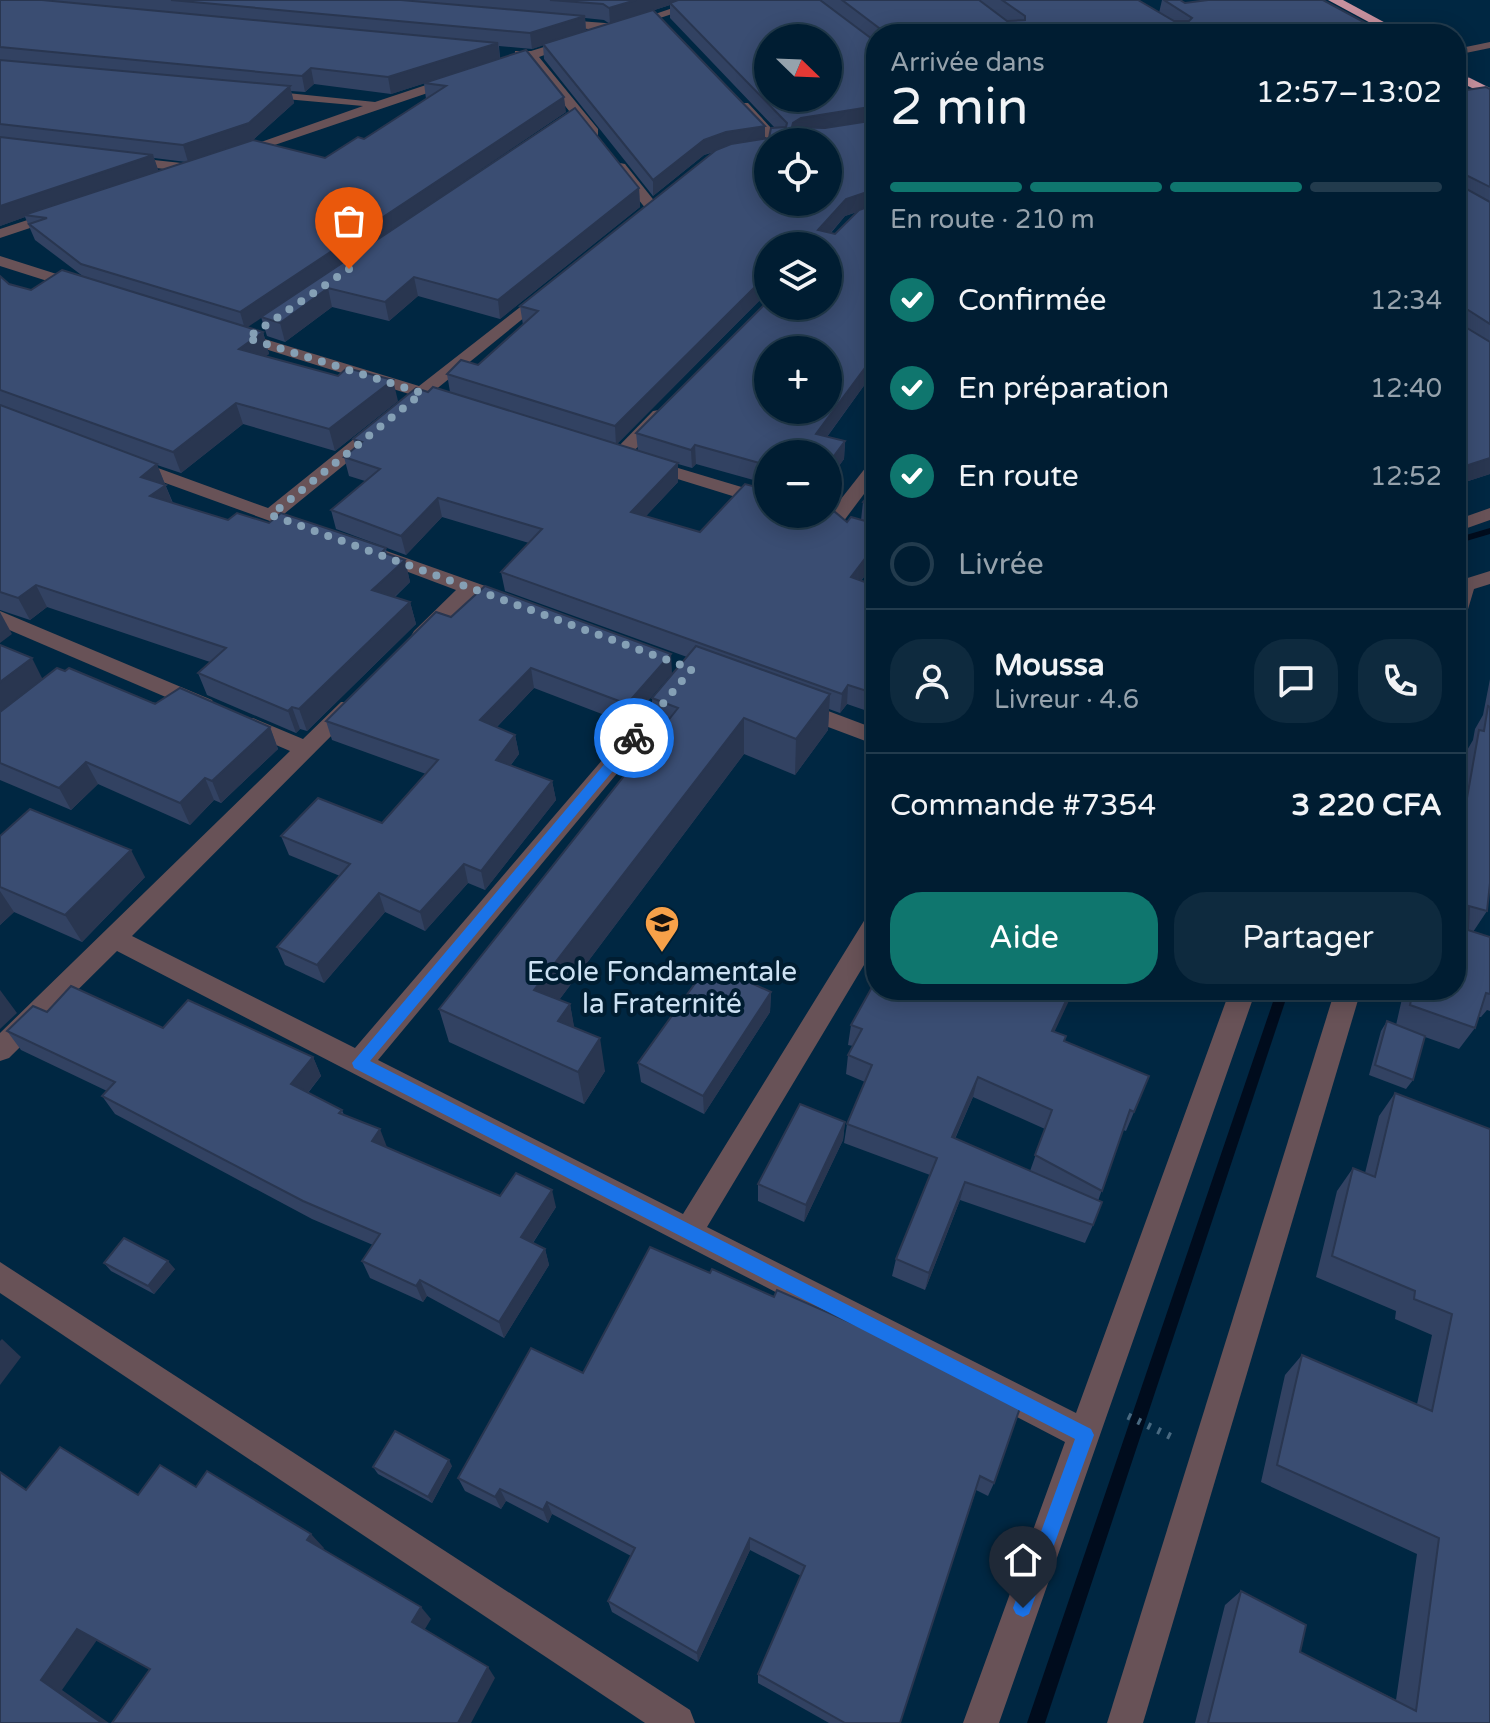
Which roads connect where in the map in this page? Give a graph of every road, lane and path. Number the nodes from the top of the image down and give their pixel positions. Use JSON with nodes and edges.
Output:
{"nodes":[{"id":1,"x":708,"y":0,"type":"edge"},
{"id":2,"x":1330,"y":3,"type":"edge"},
{"id":3,"x":657,"y":16,"type":"junction"},
{"id":4,"x":542,"y":22,"type":"edge"},
{"id":5,"x":1363,"y":24,"type":"edge"},
{"id":6,"x":1377,"y":24,"type":"edge"},
{"id":7,"x":668,"y":27,"type":"edge"},
{"id":8,"x":618,"y":28,"type":"junction"},
{"id":9,"x":1490,"y":45,"type":"edge"},
{"id":10,"x":1466,"y":50,"type":"edge"},
{"id":11,"x":500,"y":52,"type":"edge"},
{"id":12,"x":531,"y":55,"type":"junction"},
{"id":13,"x":1466,"y":68,"type":"edge"},
{"id":14,"x":486,"y":70,"type":"edge"},
{"id":15,"x":471,"y":74,"type":"edge"},
{"id":16,"x":1490,"y":80,"type":"edge"},
{"id":17,"x":1466,"y":81,"type":"edge"},
{"id":18,"x":253,"y":92,"type":"edge"},
{"id":19,"x":1490,"y":94,"type":"edge"},
{"id":20,"x":733,"y":96,"type":"edge"},
{"id":21,"x":1467,"y":99,"type":"edge"},
{"id":22,"x":380,"y":104,"type":"junction"},
{"id":23,"x":764,"y":128,"type":"edge"},
{"id":24,"x":220,"y":158,"type":"edge"},
{"id":25,"x":118,"y":160,"type":"edge"},
{"id":26,"x":206,"y":163,"type":"edge"},
{"id":27,"x":191,"y":168,"type":"junction"},
{"id":28,"x":162,"y":178,"type":"edge"},
{"id":29,"x":651,"y":206,"type":"edge"},
{"id":30,"x":74,"y":209,"type":"edge"},
{"id":31,"x":0,"y":234,"type":"edge"},
{"id":32,"x":0,"y":261,"type":"edge"},
{"id":33,"x":555,"y":285,"type":"edge"},
{"id":34,"x":102,"y":293,"type":"edge"},
{"id":35,"x":218,"y":329,"type":"edge"},
{"id":36,"x":422,"y":393,"type":"junction"},
{"id":37,"x":673,"y":402,"type":"edge"},
{"id":38,"x":468,"y":407,"type":"edge"},
{"id":39,"x":114,"y":458,"type":"edge"},
{"id":40,"x":866,"y":479,"type":"edge"},
{"id":41,"x":754,"y":497,"type":"edge"},
{"id":42,"x":842,"y":511,"type":"edge"},
{"id":43,"x":1490,"y":514,"type":"edge"},
{"id":44,"x":271,"y":515,"type":"junction"},
{"id":45,"x":1466,"y":522,"type":"edge"},
{"id":46,"x":328,"y":536,"type":"edge"},
{"id":47,"x":356,"y":547,"type":"edge"},
{"id":48,"x":1490,"y":577,"type":"edge"},
{"id":49,"x":1466,"y":585,"type":"edge"},
{"id":50,"x":469,"y":588,"type":"junction"},
{"id":51,"x":529,"y":610,"type":"edge"},
{"id":52,"x":0,"y":618,"type":"edge"},
{"id":53,"x":404,"y":652,"type":"edge"},
{"id":54,"x":92,"y":657,"type":"junction"},
{"id":55,"x":692,"y":669,"type":"edge"},
{"id":56,"x":69,"y":675,"type":"edge"},
{"id":57,"x":360,"y":696,"type":"edge"},
{"id":58,"x":777,"y":700,"type":"edge"},
{"id":59,"x":866,"y":733,"type":"edge"},
{"id":60,"x":306,"y":749,"type":"junction"},
{"id":61,"x":114,"y":938,"type":"junction"},
{"id":62,"x":866,"y":939,"type":"edge"},
{"id":63,"x":1239,"y":1000,"type":"edge"},
{"id":64,"x":1345,"y":1000,"type":"edge"},
{"id":65,"x":0,"y":1050,"type":"edge"},
{"id":66,"x":359,"y":1063,"type":"junction"},
{"id":67,"x":688,"y":1232,"type":"junction"},
{"id":68,"x":0,"y":1276,"type":"edge"},
{"id":69,"x":1124,"y":1414,"type":"dead end"},
{"id":70,"x":1148,"y":1425,"type":"dead end"},
{"id":71,"x":1085,"y":1435,"type":"junction"},
{"id":72,"x":677,"y":1723,"type":"edge"},
{"id":73,"x":981,"y":1723,"type":"edge"},
{"id":74,"x":1125,"y":1723,"type":"edge"}],
"edges":[{"from":1,"to":3,"type":"street"},
{"from":2,"to":5,"type":"highway"},
{"from":2,"to":6,"type":"highway"},
{"from":3,"to":7,"type":"street"},
{"from":3,"to":8,"type":"street"},
{"from":4,"to":8,"type":"street"},
{"from":8,"to":12,"type":"street"},
{"from":9,"to":10,"type":"lane"},
{"from":11,"to":12,"type":"street"},
{"from":12,"to":14,"type":"street"},
{"from":12,"to":29,"type":"street"},
{"from":13,"to":16,"type":"highway"},
{"from":15,"to":22,"type":"street"},
{"from":17,"to":19,"type":"highway"},
{"from":18,"to":22,"type":"street"},
{"from":19,"to":21,"type":"street"},
{"from":20,"to":23,"type":"street"},
{"from":22,"to":24,"type":"street"},
{"from":25,"to":27,"type":"street"},
{"from":26,"to":27,"type":"street"},
{"from":27,"to":28,"type":"street"},
{"from":30,"to":31,"type":"street"},
{"from":32,"to":34,"type":"street"},
{"from":33,"to":36,"type":"street"},
{"from":35,"to":36,"type":"street"},
{"from":36,"to":38,"type":"street"},
{"from":36,"to":44,"type":"street"},
{"from":37,"to":41,"type":"street"},
{"from":39,"to":44,"type":"street"},
{"from":40,"to":42,"type":"street"},
{"from":43,"to":45,"type":"street"},
{"from":44,"to":46,"type":"street"},
{"from":47,"to":50,"type":"street"},
{"from":48,"to":49,"type":"street"},
{"from":50,"to":51,"type":"street"},
{"from":50,"to":53,"type":"street"},
{"from":52,"to":54,"type":"street"},
{"from":54,"to":56,"type":"street"},
{"from":54,"to":60,"type":"street"},
{"from":55,"to":66,"type":"street"},
{"from":57,"to":60,"type":"street"},
{"from":58,"to":59,"type":"street"},
{"from":60,"to":61,"type":"street"},
{"from":61,"to":65,"type":"street"},
{"from":61,"to":66,"type":"street"},
{"from":62,"to":67,"type":"street"},
{"from":63,"to":71,"type":"street"},
{"from":64,"to":74,"type":"street"},
{"from":66,"to":67,"type":"street"},
{"from":67,"to":71,"type":"street"},
{"from":68,"to":72,"type":"street"},
{"from":69,"to":70,"type":"path"},
{"from":71,"to":73,"type":"street"}]}
